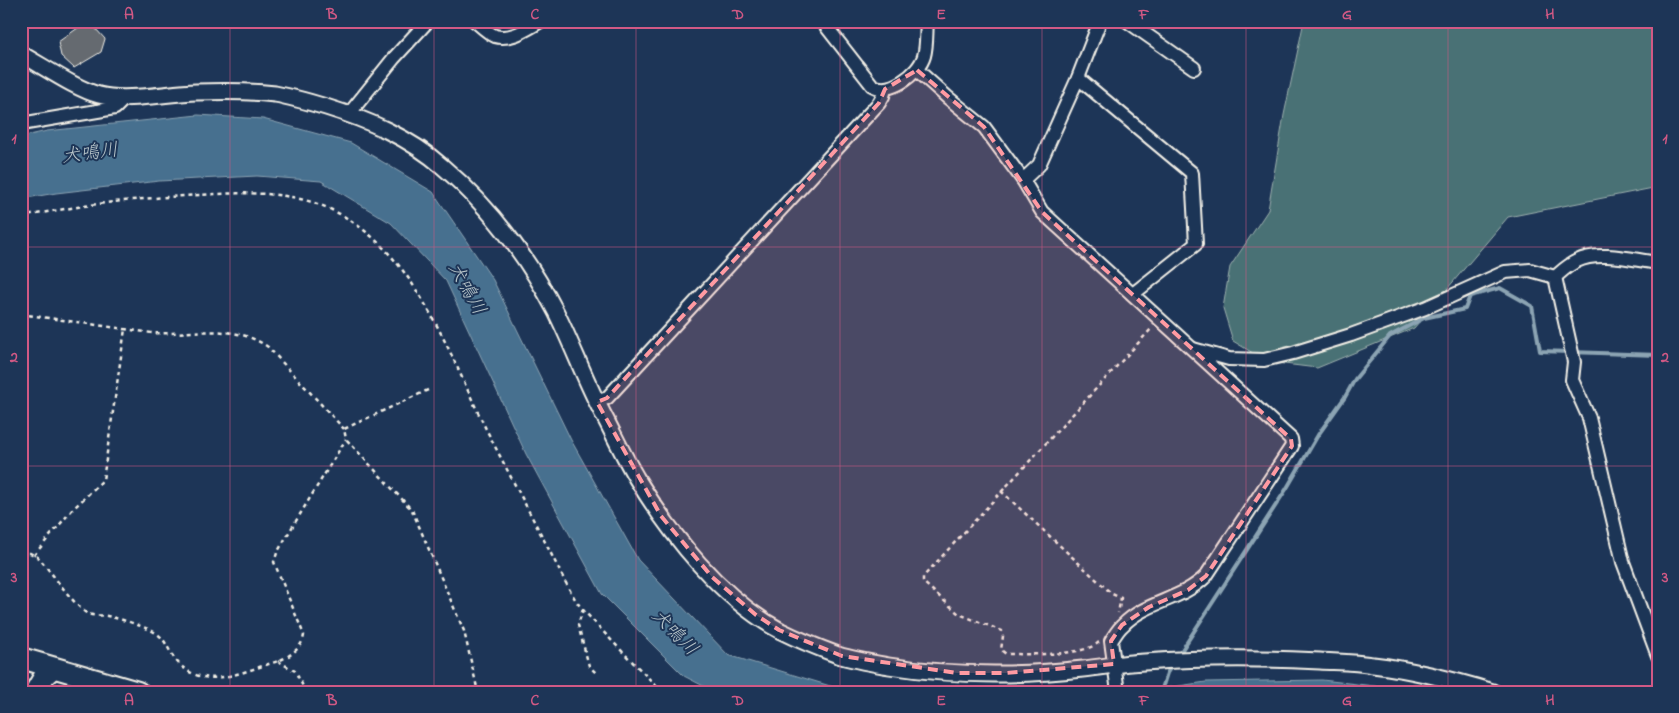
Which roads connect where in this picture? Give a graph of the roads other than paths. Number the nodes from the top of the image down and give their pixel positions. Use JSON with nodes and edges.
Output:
{"nodes":[{"id":1,"x":428,"y":21,"type":"edge"},
{"id":2,"x":475,"y":21,"type":"edge"},
{"id":3,"x":541,"y":21,"type":"edge"},
{"id":4,"x":822,"y":21,"type":"edge"},
{"id":5,"x":926,"y":21,"type":"edge"},
{"id":6,"x":1100,"y":21,"type":"edge"},
{"id":7,"x":1126,"y":21,"type":"edge"},
{"id":8,"x":21,"y":54,"type":"edge"},
{"id":9,"x":1194,"y":68,"type":"dead end"},
{"id":10,"x":917,"y":70,"type":"junction"},
{"id":11,"x":1078,"y":78,"type":"junction"},
{"id":12,"x":884,"y":89,"type":"junction"},
{"id":13,"x":126,"y":97,"type":"junction"},
{"id":14,"x":348,"y":114,"type":"junction"},
{"id":15,"x":21,"y":124,"type":"edge"},
{"id":16,"x":1023,"y":180,"type":"junction"},
{"id":17,"x":1658,"y":263,"type":"edge"},
{"id":18,"x":1555,"y":277,"type":"junction"},
{"id":19,"x":1133,"y":294,"type":"junction"},
{"id":20,"x":1191,"y":348,"type":"junction"},
{"id":21,"x":597,"y":402,"type":"junction"},
{"id":22,"x":1658,"y":656,"type":"edge"},
{"id":23,"x":21,"y":658,"type":"edge"},
{"id":24,"x":1114,"y":664,"type":"junction"},
{"id":25,"x":53,"y":668,"type":"junction"},
{"id":26,"x":21,"y":688,"type":"edge"},
{"id":27,"x":136,"y":691,"type":"edge"},
{"id":28,"x":24,"y":692,"type":"edge"},
{"id":29,"x":34,"y":692,"type":"edge"},
{"id":30,"x":1118,"y":692,"type":"edge"},
{"id":31,"x":1493,"y":692,"type":"edge"}],
"edges":[{"from":1,"to":14,"type":"street"},
{"from":2,"to":3,"type":"street"},
{"from":4,"to":12,"type":"street"},
{"from":5,"to":10,"type":"street"},
{"from":6,"to":11,"type":"street"},
{"from":7,"to":9,"type":"street"},
{"from":8,"to":13,"type":"street"},
{"from":10,"to":12,"type":"street"},
{"from":10,"to":16,"type":"street"},
{"from":11,"to":16,"type":"street"},
{"from":11,"to":19,"type":"street"},
{"from":12,"to":21,"type":"street"},
{"from":13,"to":14,"type":"street"},
{"from":13,"to":15,"type":"street"},
{"from":14,"to":21,"type":"street"},
{"from":16,"to":19,"type":"street"},
{"from":17,"to":18,"type":"street"},
{"from":18,"to":20,"type":"street"},
{"from":18,"to":22,"type":"street"},
{"from":19,"to":20,"type":"street"},
{"from":20,"to":24,"type":"street"},
{"from":21,"to":24,"type":"street"},
{"from":23,"to":25,"type":"main road"},
{"from":24,"to":30,"type":"street"},
{"from":24,"to":31,"type":"street"},
{"from":25,"to":27,"type":"main road"},
{"from":25,"to":29,"type":"main road"},
{"from":26,"to":28,"type":"main road"}]}
